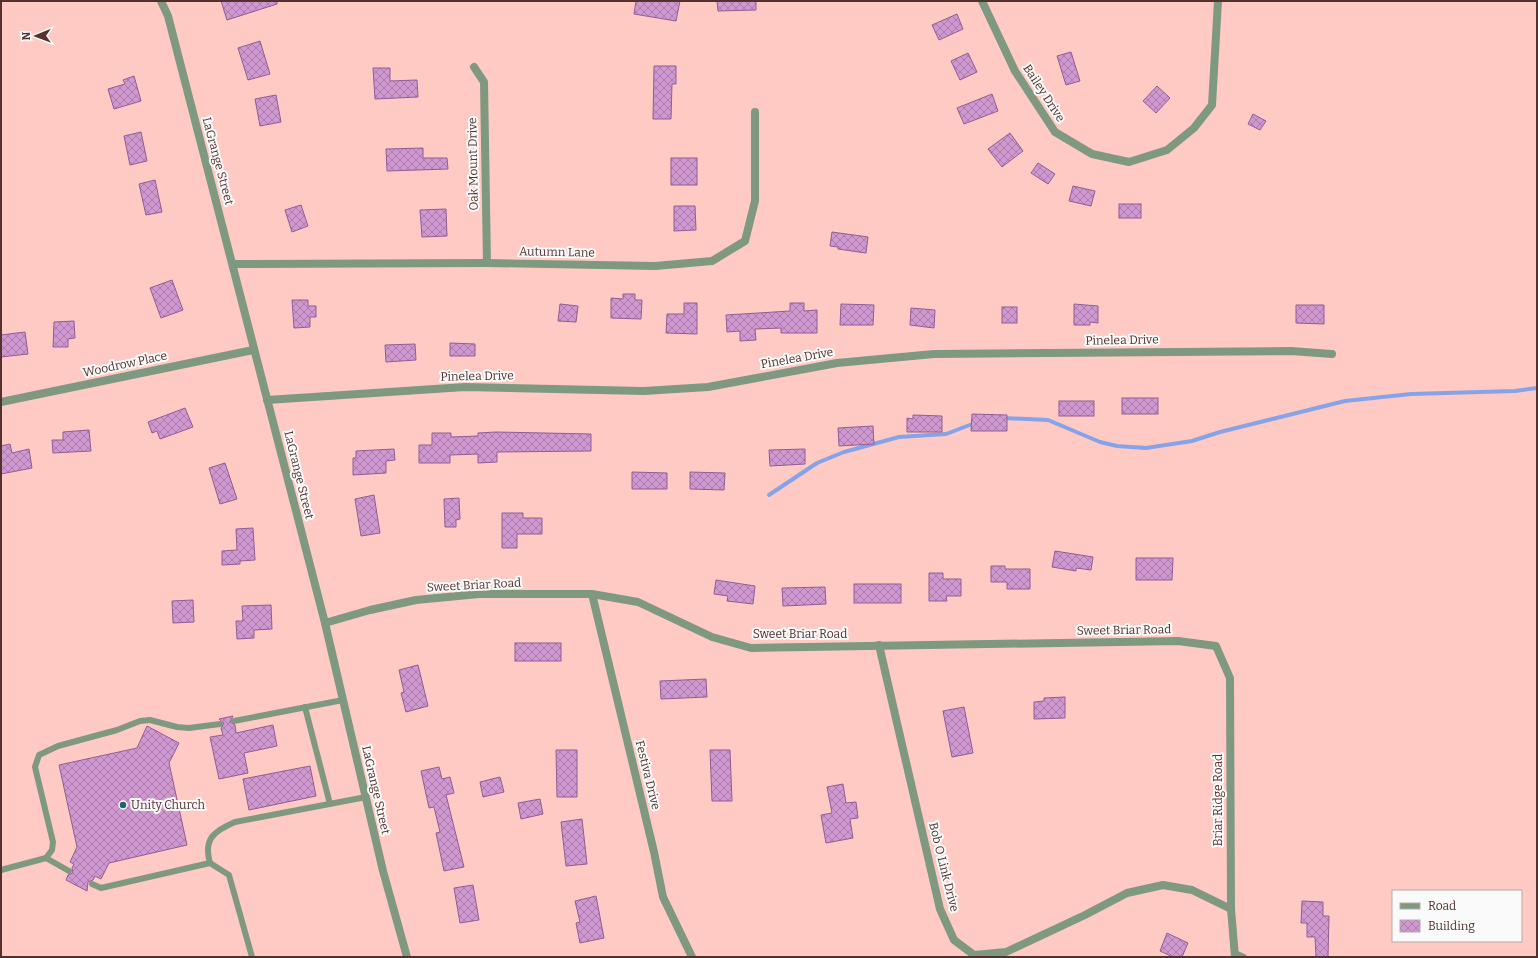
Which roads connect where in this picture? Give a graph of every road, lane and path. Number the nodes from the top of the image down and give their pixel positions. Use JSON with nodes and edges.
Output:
{"nodes":[{"id":1,"x":161,"y":1,"type":"edge"},
{"id":2,"x":982,"y":1,"type":"edge"},
{"id":3,"x":1218,"y":1,"type":"edge"},
{"id":4,"x":474,"y":67,"type":"dead end"},
{"id":5,"x":755,"y":112,"type":"dead end"},
{"id":6,"x":487,"y":263,"type":"junction"},
{"id":7,"x":233,"y":264,"type":"junction"},
{"id":8,"x":253,"y":350,"type":"junction"},
{"id":9,"x":1332,"y":354,"type":"dead end"},
{"id":10,"x":268,"y":400,"type":"junction"},
{"id":11,"x":1,"y":402,"type":"edge"},
{"id":12,"x":592,"y":594,"type":"junction"},
{"id":13,"x":325,"y":623,"type":"junction"},
{"id":14,"x":879,"y":645,"type":"junction"},
{"id":15,"x":1216,"y":646,"type":"joint"},
{"id":16,"x":343,"y":700,"type":"junction"},
{"id":17,"x":305,"y":707,"type":"junction"},
{"id":18,"x":234,"y":722,"type":"dead end"},
{"id":19,"x":220,"y":724,"type":"dead end"},
{"id":20,"x":366,"y":797,"type":"junction"},
{"id":21,"x":330,"y":804,"type":"junction"},
{"id":22,"x":46,"y":858,"type":"junction"},
{"id":23,"x":210,"y":863,"type":"junction"},
{"id":24,"x":1,"y":870,"type":"edge"},
{"id":25,"x":69,"y":871,"type":"dead end"},
{"id":26,"x":92,"y":884,"type":"dead end"},
{"id":27,"x":1230,"y":909,"type":"junction"},
{"id":28,"x":1235,"y":955,"type":"edge"},
{"id":29,"x":252,"y":957,"type":"edge"},
{"id":30,"x":407,"y":957,"type":"edge"},
{"id":31,"x":692,"y":957,"type":"edge"},
{"id":32,"x":1244,"y":957,"type":"edge"}],
"edges":[{"from":1,"to":7,"type":"street","name":"LaGrange Street"},
{"from":2,"to":3,"type":"street","name":"Bailey Drive"},
{"from":4,"to":6,"type":"street","name":"Oak Mount Drive"},
{"from":5,"to":6,"type":"street","name":"Autumn Lane"},
{"from":6,"to":7,"type":"street","name":"Autumn Lane"},
{"from":7,"to":8,"type":"street","name":"LaGrange Street"},
{"from":8,"to":10,"type":"street","name":"LaGrange Street"},
{"from":8,"to":11,"type":"street","name":"Woodrow Place"},
{"from":9,"to":10,"type":"street","name":"Pinelea Drive"},
{"from":10,"to":13,"type":"street","name":"LaGrange Street"},
{"from":12,"to":13,"type":"street","name":"Sweet Briar Road"},
{"from":12,"to":14,"type":"street","name":"Sweet Briar Road"},
{"from":12,"to":31,"type":"street","name":"Festiva Drive"},
{"from":13,"to":16,"type":"street","name":"LaGrange Street"},
{"from":14,"to":15,"type":"street","name":"Sweet Briar Road"},
{"from":14,"to":27,"type":"street","name":"Bob O Link Drive"},
{"from":15,"to":27,"type":"street","name":"Briar Ridge Road"},
{"from":16,"to":17,"type":"lane"},
{"from":16,"to":20,"type":"street","name":"LaGrange Street"},
{"from":17,"to":18,"type":"lane"},
{"from":17,"to":21,"type":"lane"},
{"from":19,"to":22,"type":"lane"},
{"from":20,"to":21,"type":"lane"},
{"from":20,"to":30,"type":"street","name":"LaGrange Street"},
{"from":21,"to":23,"type":"lane"},
{"from":22,"to":24,"type":"lane"},
{"from":22,"to":25,"type":"lane"},
{"from":23,"to":26,"type":"lane"},
{"from":23,"to":29,"type":"lane"},
{"from":27,"to":28,"type":"street","name":"Briar Ridge Road"},
{"from":28,"to":32,"type":"lane"}]}
